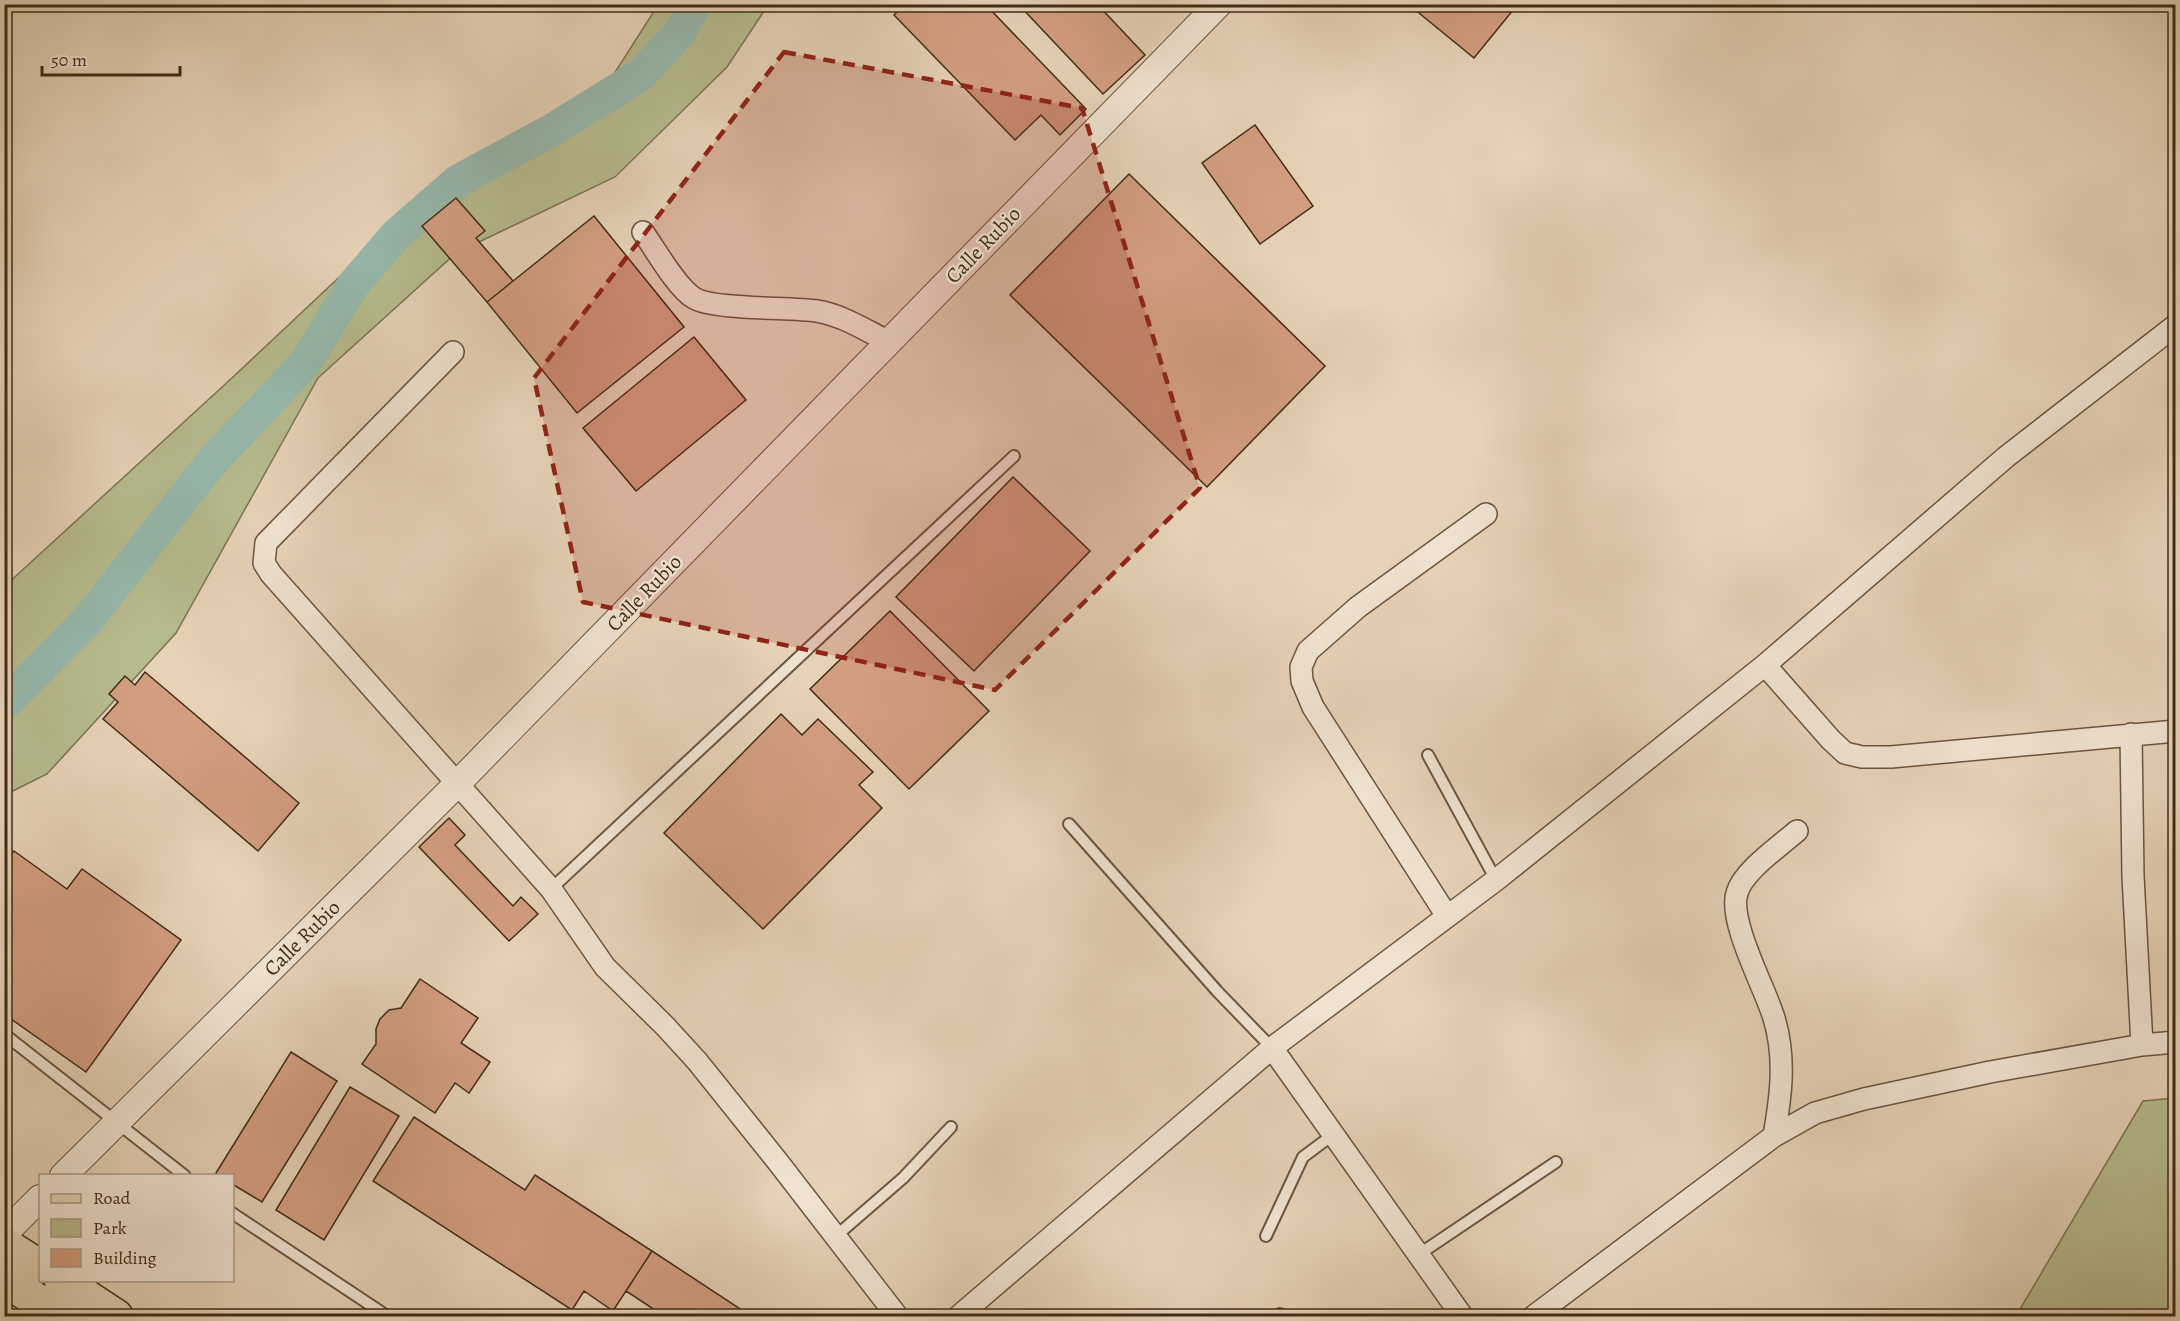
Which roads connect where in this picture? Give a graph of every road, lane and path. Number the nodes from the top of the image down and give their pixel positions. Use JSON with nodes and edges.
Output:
{"nodes":[{"id":1,"x":1219,"y":4,"type":"edge"},
{"id":2,"x":643,"y":232,"type":"dead end"},
{"id":3,"x":2175,"y":325,"type":"edge"},
{"id":4,"x":889,"y":342,"type":"junction"},
{"id":5,"x":453,"y":352,"type":"dead end"},
{"id":6,"x":1014,"y":456,"type":"dead end"},
{"id":7,"x":1486,"y":514,"type":"dead end"},
{"id":8,"x":1766,"y":666,"type":"junction"},
{"id":9,"x":2175,"y":731,"type":"edge"},
{"id":10,"x":2131,"y":734,"type":"junction"},
{"id":11,"x":1428,"y":754,"type":"dead end"},
{"id":12,"x":457,"y":784,"type":"junction"},
{"id":13,"x":1069,"y":824,"type":"dead end"},
{"id":14,"x":1797,"y":831,"type":"dead end"},
{"id":15,"x":1496,"y":880,"type":"junction"},
{"id":16,"x":550,"y":889,"type":"junction"},
{"id":17,"x":1447,"y":916,"type":"junction"},
{"id":18,"x":4,"y":1034,"type":"edge"},
{"id":19,"x":2175,"y":1042,"type":"edge"},
{"id":20,"x":2142,"y":1045,"type":"junction"},
{"id":21,"x":1272,"y":1048,"type":"junction"},
{"id":22,"x":116,"y":1121,"type":"junction"},
{"id":23,"x":951,"y":1127,"type":"dead end"},
{"id":24,"x":1334,"y":1134,"type":"junction"},
{"id":25,"x":1774,"y":1136,"type":"junction"},
{"id":26,"x":1556,"y":1162,"type":"dead end"},
{"id":27,"x":65,"y":1174,"type":"edge"},
{"id":28,"x":182,"y":1174,"type":"edge"},
{"id":29,"x":39,"y":1199,"type":"edge"},
{"id":30,"x":234,"y":1214,"type":"edge"},
{"id":31,"x":4,"y":1234,"type":"edge"},
{"id":32,"x":836,"y":1236,"type":"junction"},
{"id":33,"x":1266,"y":1236,"type":"dead end"},
{"id":34,"x":4,"y":1244,"type":"edge"},
{"id":35,"x":1418,"y":1255,"type":"junction"},
{"id":36,"x":39,"y":1266,"type":"edge"},
{"id":37,"x":4,"y":1280,"type":"edge"},
{"id":38,"x":63,"y":1282,"type":"edge"},
{"id":39,"x":1546,"y":1314,"type":"edge"},
{"id":40,"x":63,"y":1317,"type":"edge"},
{"id":41,"x":116,"y":1317,"type":"edge"},
{"id":42,"x":387,"y":1317,"type":"edge"},
{"id":43,"x":897,"y":1317,"type":"edge"},
{"id":44,"x":959,"y":1317,"type":"edge"},
{"id":45,"x":1462,"y":1317,"type":"edge"}],
"edges":[{"from":1,"to":4,"type":"street","name":"Calle Rubio"},
{"from":2,"to":4,"type":"street"},
{"from":3,"to":8,"type":"street"},
{"from":4,"to":12,"type":"street","name":"Calle Rubio"},
{"from":5,"to":12,"type":"street"},
{"from":6,"to":16,"type":"lane"},
{"from":7,"to":17,"type":"street"},
{"from":8,"to":10,"type":"street"},
{"from":8,"to":15,"type":"street"},
{"from":9,"to":10,"type":"street"},
{"from":10,"to":20,"type":"street"},
{"from":11,"to":15,"type":"lane"},
{"from":12,"to":16,"type":"street"},
{"from":12,"to":22,"type":"street","name":"Calle Rubio"},
{"from":13,"to":21,"type":"lane"},
{"from":14,"to":25,"type":"street"},
{"from":15,"to":17,"type":"street"},
{"from":16,"to":32,"type":"street"},
{"from":17,"to":21,"type":"street"},
{"from":18,"to":22,"type":"lane"},
{"from":19,"to":20,"type":"street"},
{"from":20,"to":25,"type":"street"},
{"from":21,"to":24,"type":"street"},
{"from":21,"to":44,"type":"street"},
{"from":22,"to":27,"type":"street","name":"Calle Rubio"},
{"from":22,"to":28,"type":"lane"},
{"from":23,"to":32,"type":"lane"},
{"from":24,"to":33,"type":"lane"},
{"from":24,"to":35,"type":"street"},
{"from":25,"to":39,"type":"street"},
{"from":26,"to":35,"type":"lane"},
{"from":29,"to":31,"type":"street"},
{"from":30,"to":42,"type":"lane"},
{"from":32,"to":43,"type":"street"},
{"from":34,"to":36,"type":"main road"},
{"from":35,"to":45,"type":"street"},
{"from":37,"to":40,"type":"main road"},
{"from":38,"to":41,"type":"main road"}]}
